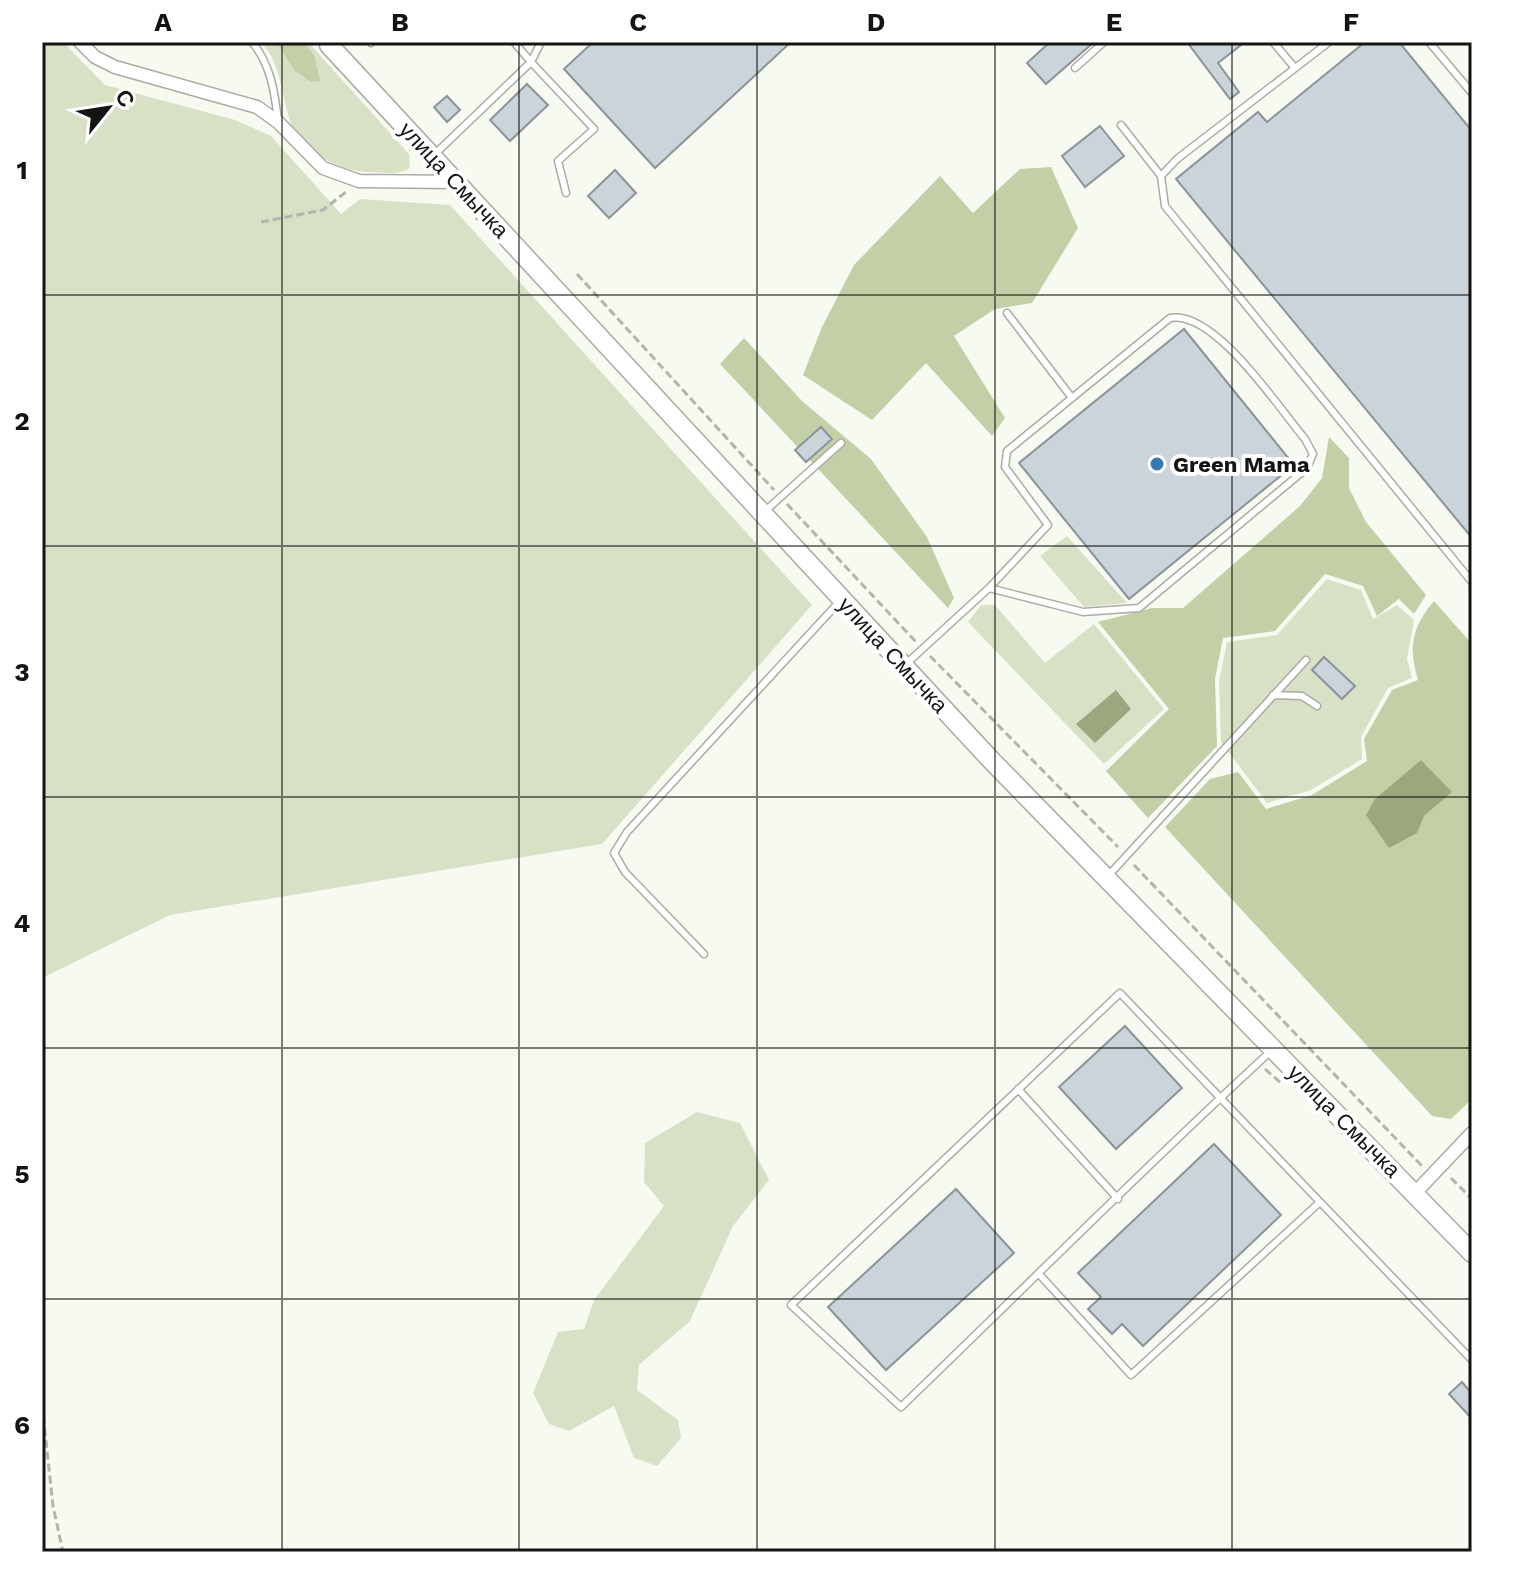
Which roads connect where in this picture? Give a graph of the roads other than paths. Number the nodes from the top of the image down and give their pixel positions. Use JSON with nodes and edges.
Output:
{"nodes":[{"id":1,"x":80,"y":42,"type":"edge"},
{"id":2,"x":252,"y":42,"type":"edge"},
{"id":3,"x":514,"y":42,"type":"edge"},
{"id":4,"x":541,"y":42,"type":"edge"},
{"id":5,"x":1104,"y":42,"type":"edge"},
{"id":6,"x":1273,"y":42,"type":"edge"},
{"id":7,"x":1329,"y":42,"type":"edge"},
{"id":8,"x":1429,"y":42,"type":"edge"},
{"id":9,"x":327,"y":44,"type":"edge"},
{"id":10,"x":531,"y":62,"type":"junction"},
{"id":11,"x":1075,"y":68,"type":"dead end"},
{"id":12,"x":1295,"y":68,"type":"junction"},
{"id":13,"x":1472,"y":93,"type":"edge"},
{"id":14,"x":278,"y":122,"type":"junction"},
{"id":15,"x":1121,"y":125,"type":"dead end"},
{"id":16,"x":432,"y":157,"type":"junction"},
{"id":17,"x":1161,"y":176,"type":"junction"},
{"id":18,"x":456,"y":182,"type":"junction"},
{"id":19,"x":566,"y":193,"type":"dead end"},
{"id":20,"x":1007,"y":313,"type":"dead end"},
{"id":21,"x":1072,"y":398,"type":"junction"},
{"id":22,"x":841,"y":443,"type":"dead end"},
{"id":23,"x":762,"y":513,"type":"junction"},
{"id":24,"x":1472,"y":582,"type":"edge"},
{"id":25,"x":989,"y":588,"type":"junction"},
{"id":26,"x":841,"y":599,"type":"junction"},
{"id":27,"x":1306,"y":660,"type":"dead end"},
{"id":28,"x":904,"y":667,"type":"junction"},
{"id":29,"x":1273,"y":695,"type":"junction"},
{"id":30,"x":1317,"y":706,"type":"dead end"},
{"id":31,"x":1108,"y":876,"type":"junction"},
{"id":32,"x":704,"y":954,"type":"dead end"},
{"id":33,"x":1273,"y":1050,"type":"junction"},
{"id":34,"x":1018,"y":1089,"type":"junction"},
{"id":35,"x":1220,"y":1100,"type":"junction"},
{"id":36,"x":1472,"y":1133,"type":"edge"},
{"id":37,"x":1415,"y":1193,"type":"junction"},
{"id":38,"x":1118,"y":1199,"type":"junction"},
{"id":39,"x":1320,"y":1202,"type":"junction"},
{"id":40,"x":1472,"y":1253,"type":"edge"},
{"id":41,"x":1039,"y":1274,"type":"junction"},
{"id":42,"x":1472,"y":1360,"type":"edge"}],
"edges":[{"from":1,"to":14,"type":"street"},
{"from":2,"to":14,"type":"lane"},
{"from":3,"to":10,"type":"lane"},
{"from":4,"to":10,"type":"lane"},
{"from":5,"to":11,"type":"lane"},
{"from":6,"to":12,"type":"lane"},
{"from":7,"to":12,"type":"lane"},
{"from":8,"to":13,"type":"lane"},
{"from":9,"to":16,"type":"street","name":"улица Смычка"},
{"from":10,"to":16,"type":"lane"},
{"from":10,"to":19,"type":"lane"},
{"from":12,"to":17,"type":"lane"},
{"from":14,"to":18,"type":"street"},
{"from":15,"to":17,"type":"lane"},
{"from":16,"to":18,"type":"street","name":"улица Смычка"},
{"from":17,"to":24,"type":"lane"},
{"from":18,"to":23,"type":"street","name":"улица Смычка"},
{"from":20,"to":21,"type":"lane"},
{"from":21,"to":25,"type":"lane"},
{"from":21,"to":25,"type":"lane"},
{"from":22,"to":23,"type":"lane"},
{"from":23,"to":26,"type":"street","name":"улица Смычка"},
{"from":25,"to":28,"type":"lane"},
{"from":26,"to":28,"type":"street","name":"улица Смычка"},
{"from":26,"to":32,"type":"lane"},
{"from":27,"to":29,"type":"lane"},
{"from":28,"to":31,"type":"street","name":"улица Смычка"},
{"from":29,"to":30,"type":"lane"},
{"from":29,"to":31,"type":"lane"},
{"from":31,"to":33,"type":"street","name":"улица Смычка"},
{"from":33,"to":35,"type":"lane"},
{"from":33,"to":37,"type":"street","name":"улица Смычка"},
{"from":34,"to":35,"type":"lane"},
{"from":34,"to":38,"type":"lane"},
{"from":34,"to":41,"type":"lane"},
{"from":35,"to":38,"type":"lane"},
{"from":35,"to":39,"type":"lane"},
{"from":36,"to":37,"type":"street"},
{"from":37,"to":40,"type":"street","name":"улица Смычка"},
{"from":38,"to":41,"type":"lane"},
{"from":39,"to":41,"type":"lane"},
{"from":39,"to":42,"type":"lane"}]}
